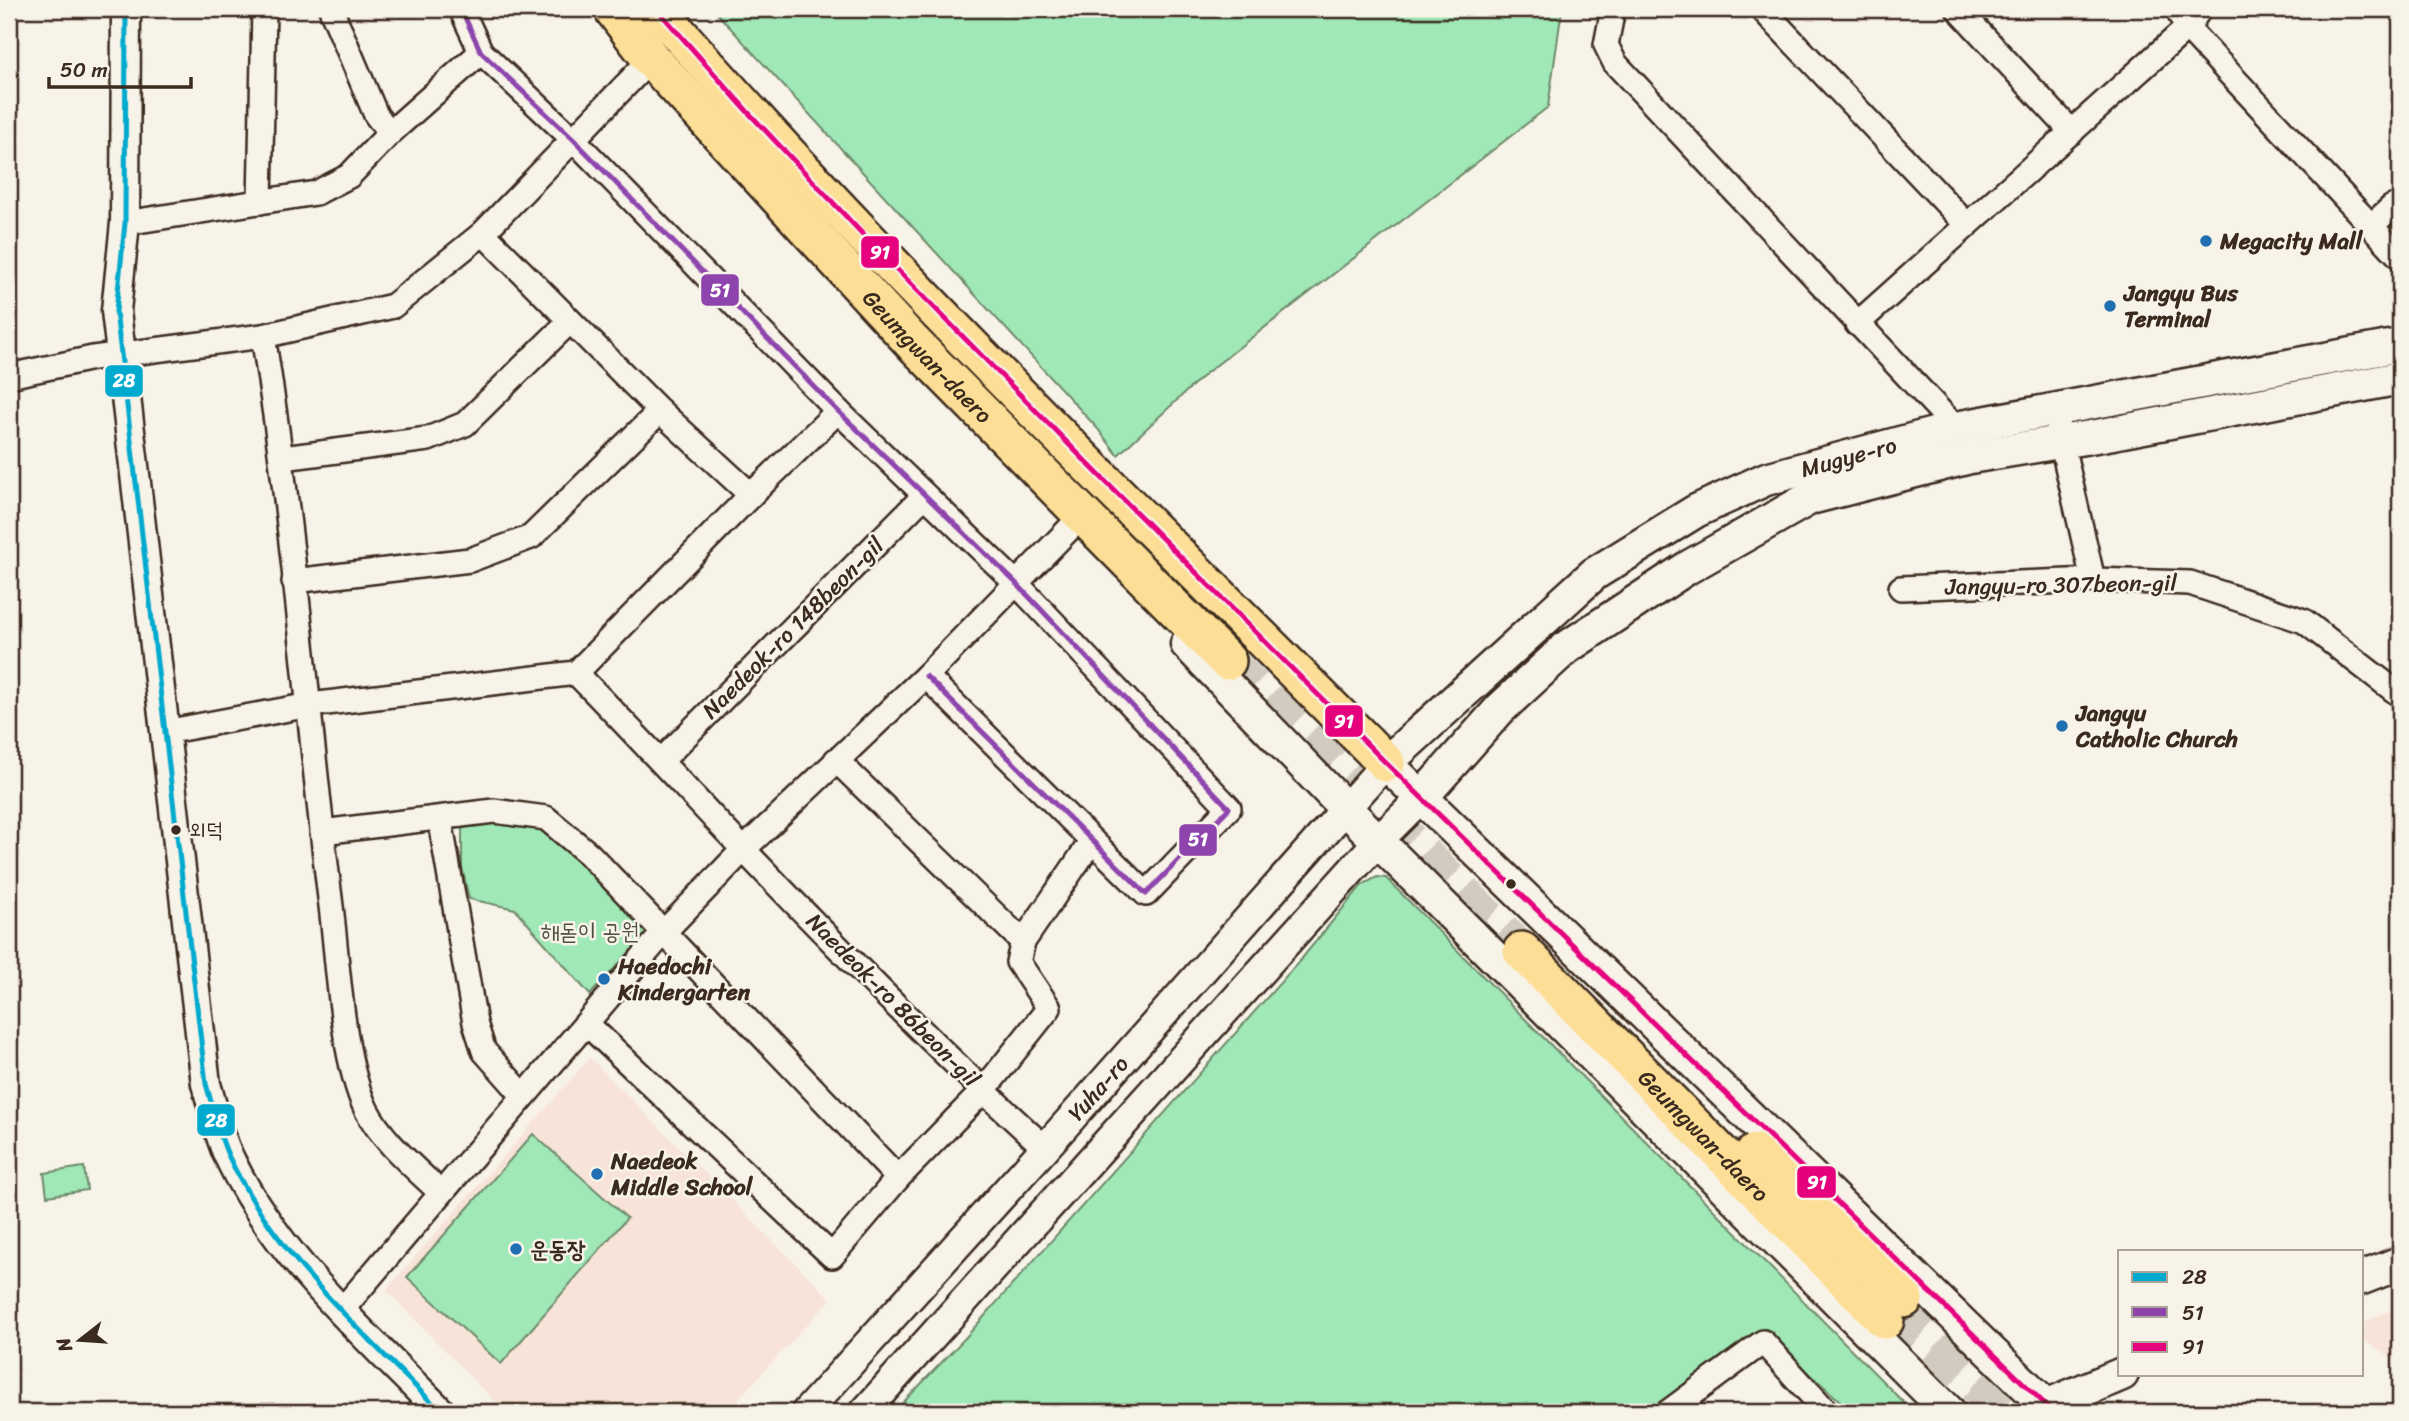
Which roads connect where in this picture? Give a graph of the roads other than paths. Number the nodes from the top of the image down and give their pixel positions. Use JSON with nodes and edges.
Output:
{"nodes":[{"id":1,"x":126,"y":9,"type":"edge"},
{"id":2,"x":264,"y":9,"type":"edge"},
{"id":3,"x":331,"y":9,"type":"edge"},
{"id":4,"x":461,"y":9,"type":"edge"},
{"id":5,"x":613,"y":9,"type":"edge"},
{"id":6,"x":656,"y":9,"type":"edge"},
{"id":7,"x":1613,"y":9,"type":"edge"},
{"id":8,"x":1762,"y":9,"type":"edge"},
{"id":9,"x":1958,"y":9,"type":"edge"},
{"id":10,"x":2200,"y":9,"type":"edge"},
{"id":11,"x":2182,"y":18,"type":"edge"},
{"id":12,"x":481,"y":52,"type":"junction"},
{"id":13,"x":651,"y":60,"type":"junction"},
{"id":14,"x":2072,"y":132,"type":"junction"},
{"id":15,"x":390,"y":133,"type":"junction"},
{"id":16,"x":574,"y":140,"type":"junction"},
{"id":17,"x":260,"y":202,"type":"junction"},
{"id":18,"x":2400,"y":205,"type":"edge"},
{"id":19,"x":125,"y":223,"type":"junction"},
{"id":20,"x":1967,"y":225,"type":"junction"},
{"id":21,"x":2372,"y":225,"type":"junction"},
{"id":22,"x":483,"y":233,"type":"junction"},
{"id":23,"x":828,"y":250,"type":"junction"},
{"id":24,"x":2400,"y":257,"type":"edge"},
{"id":25,"x":570,"y":321,"type":"junction"},
{"id":26,"x":1857,"y":324,"type":"junction"},
{"id":27,"x":263,"y":336,"type":"junction"},
{"id":28,"x":2400,"y":345,"type":"edge"},
{"id":29,"x":122,"y":354,"type":"junction"},
{"id":30,"x":9,"y":376,"type":"edge"},
{"id":31,"x":2400,"y":378,"type":"edge"},
{"id":32,"x":2054,"y":410,"type":"junction"},
{"id":33,"x":660,"y":411,"type":"junction"},
{"id":34,"x":838,"y":411,"type":"junction"},
{"id":35,"x":1956,"y":428,"type":"junction"},
{"id":36,"x":2061,"y":442,"type":"junction"},
{"id":37,"x":283,"y":458,"type":"junction"},
{"id":38,"x":751,"y":495,"type":"junction"},
{"id":39,"x":924,"y":496,"type":"junction"},
{"id":40,"x":1072,"y":526,"type":"junction"},
{"id":41,"x":2093,"y":580,"type":"junction"},
{"id":42,"x":294,"y":581,"type":"junction"},
{"id":43,"x":1017,"y":584,"type":"junction"},
{"id":44,"x":1901,"y":588,"type":"dead end"},
{"id":45,"x":576,"y":673,"type":"junction"},
{"id":46,"x":926,"y":676,"type":"junction"},
{"id":47,"x":2400,"y":695,"type":"edge"},
{"id":48,"x":310,"y":705,"type":"junction"},
{"id":49,"x":165,"y":732,"type":"junction"},
{"id":50,"x":662,"y":760,"type":"junction"},
{"id":51,"x":836,"y":760,"type":"junction"},
{"id":52,"x":1386,"y":763,"type":"junction"},
{"id":53,"x":1422,"y":797,"type":"junction"},
{"id":54,"x":1345,"y":808,"type":"junction"},
{"id":55,"x":440,"y":820,"type":"junction"},
{"id":56,"x":322,"y":832,"type":"junction"},
{"id":57,"x":1378,"y":841,"type":"junction"},
{"id":58,"x":1091,"y":842,"type":"junction"},
{"id":59,"x":743,"y":850,"type":"junction"},
{"id":60,"x":664,"y":932,"type":"junction"},
{"id":61,"x":1023,"y":942,"type":"junction"},
{"id":62,"x":1529,"y":944,"type":"tunnel mouth"},
{"id":63,"x":587,"y":1024,"type":"junction"},
{"id":64,"x":983,"y":1091,"type":"junction"},
{"id":65,"x":523,"y":1095,"type":"junction"},
{"id":66,"x":1045,"y":1148,"type":"junction"},
{"id":67,"x":898,"y":1178,"type":"junction"},
{"id":68,"x":440,"y":1192,"type":"junction"},
{"id":69,"x":2400,"y":1263,"type":"edge"},
{"id":70,"x":2364,"y":1277,"type":"edge"},
{"id":71,"x":1894,"y":1310,"type":"tunnel mouth"},
{"id":72,"x":341,"y":1311,"type":"junction"},
{"id":73,"x":2118,"y":1376,"type":"edge"},
{"id":74,"x":2046,"y":1410,"type":"edge"},
{"id":75,"x":441,"y":1412,"type":"edge"},
{"id":76,"x":806,"y":1412,"type":"edge"},
{"id":77,"x":864,"y":1412,"type":"edge"},
{"id":78,"x":1668,"y":1412,"type":"edge"},
{"id":79,"x":1827,"y":1412,"type":"edge"},
{"id":80,"x":1949,"y":1412,"type":"edge"}],
"edges":[{"from":1,"to":19,"type":"street"},
{"from":2,"to":17,"type":"street"},
{"from":3,"to":15,"type":"street"},
{"from":4,"to":12,"type":"street"},
{"from":5,"to":13,"type":"main road","name":"Geumgwan-daero"},
{"from":6,"to":23,"type":"main road","name":"Geumgwan-daero"},
{"from":6,"to":52,"type":"main road"},
{"from":7,"to":26,"type":"street"},
{"from":8,"to":20,"type":"street"},
{"from":9,"to":14,"type":"street"},
{"from":10,"to":11,"type":"street"},
{"from":11,"to":14,"type":"street"},
{"from":11,"to":21,"type":"street"},
{"from":12,"to":15,"type":"street"},
{"from":12,"to":16,"type":"street"},
{"from":13,"to":16,"type":"street"},
{"from":13,"to":23,"type":"main road","name":"Geumgwan-daero"},
{"from":14,"to":20,"type":"street"},
{"from":15,"to":17,"type":"street"},
{"from":16,"to":22,"type":"street"},
{"from":16,"to":34,"type":"street"},
{"from":17,"to":19,"type":"street"},
{"from":18,"to":21,"type":"street"},
{"from":19,"to":29,"type":"street"},
{"from":20,"to":26,"type":"street"},
{"from":21,"to":24,"type":"street"},
{"from":22,"to":25,"type":"street"},
{"from":22,"to":27,"type":"street"},
{"from":23,"to":40,"type":"main road"},
{"from":25,"to":33,"type":"street"},
{"from":25,"to":37,"type":"street"},
{"from":26,"to":35,"type":"street"},
{"from":27,"to":29,"type":"street"},
{"from":27,"to":37,"type":"street"},
{"from":28,"to":32,"type":"main road","name":"Mugye-ro"},
{"from":29,"to":30,"type":"street"},
{"from":29,"to":49,"type":"street"},
{"from":31,"to":36,"type":"main road","name":"Mugye-ro"},
{"from":32,"to":35,"type":"main road","name":"Mugye-ro"},
{"from":32,"to":36,"type":"street"},
{"from":33,"to":38,"type":"street"},
{"from":33,"to":42,"type":"street"},
{"from":34,"to":38,"type":"street"},
{"from":34,"to":39,"type":"street"},
{"from":35,"to":52,"type":"main road","name":"Mugye-ro"},
{"from":36,"to":41,"type":"street"},
{"from":36,"to":53,"type":"main road","name":"Mugye-ro"},
{"from":37,"to":42,"type":"street"},
{"from":38,"to":45,"type":"street"},
{"from":39,"to":43,"type":"street"},
{"from":39,"to":50,"type":"street","name":"Naedeok-ro 148beon-gil"},
{"from":40,"to":43,"type":"street"},
{"from":40,"to":54,"type":"main road"},
{"from":41,"to":44,"type":"street","name":"Jangyu-ro 307beon-gil"},
{"from":41,"to":47,"type":"street","name":"Jangyu-ro 307beon-gil"},
{"from":42,"to":48,"type":"street"},
{"from":43,"to":46,"type":"street"},
{"from":43,"to":58,"type":"street"},
{"from":45,"to":48,"type":"street"},
{"from":45,"to":50,"type":"street","name":"Naedeok-ro 86beon-gil"},
{"from":46,"to":51,"type":"street"},
{"from":46,"to":58,"type":"street"},
{"from":48,"to":49,"type":"street"},
{"from":48,"to":56,"type":"street"},
{"from":49,"to":72,"type":"street"},
{"from":50,"to":59,"type":"street","name":"Naedeok-ro 86beon-gil"},
{"from":51,"to":59,"type":"street"},
{"from":51,"to":61,"type":"street"},
{"from":52,"to":53,"type":"main road"},
{"from":52,"to":54,"type":"street","name":"Yuha-ro"},
{"from":53,"to":57,"type":"street","name":"Yuha-ro"},
{"from":53,"to":74,"type":"main road"},
{"from":54,"to":57,"type":"main road"},
{"from":54,"to":66,"type":"street","name":"Yuha-ro"},
{"from":55,"to":56,"type":"street"},
{"from":55,"to":60,"type":"street"},
{"from":55,"to":65,"type":"street"},
{"from":56,"to":68,"type":"street"},
{"from":57,"to":77,"type":"street","name":"Yuha-ro"},
{"from":57,"to":80,"type":"main road"},
{"from":58,"to":61,"type":"street"},
{"from":59,"to":60,"type":"street"},
{"from":59,"to":64,"type":"street","name":"Naedeok-ro 86beon-gil"},
{"from":60,"to":63,"type":"street"},
{"from":60,"to":67,"type":"street"},
{"from":61,"to":64,"type":"street"},
{"from":62,"to":71,"type":"main road","name":"Geumgwan-daero"},
{"from":63,"to":65,"type":"street"},
{"from":63,"to":67,"type":"street"},
{"from":64,"to":66,"type":"street","name":"Naedeok-ro 86beon-gil"},
{"from":64,"to":67,"type":"street"},
{"from":65,"to":68,"type":"street"},
{"from":66,"to":76,"type":"street","name":"Yuha-ro"},
{"from":68,"to":72,"type":"street"},
{"from":69,"to":70,"type":"main road"},
{"from":72,"to":75,"type":"street"},
{"from":73,"to":74,"type":"main road"},
{"from":78,"to":79,"type":"street"}]}
